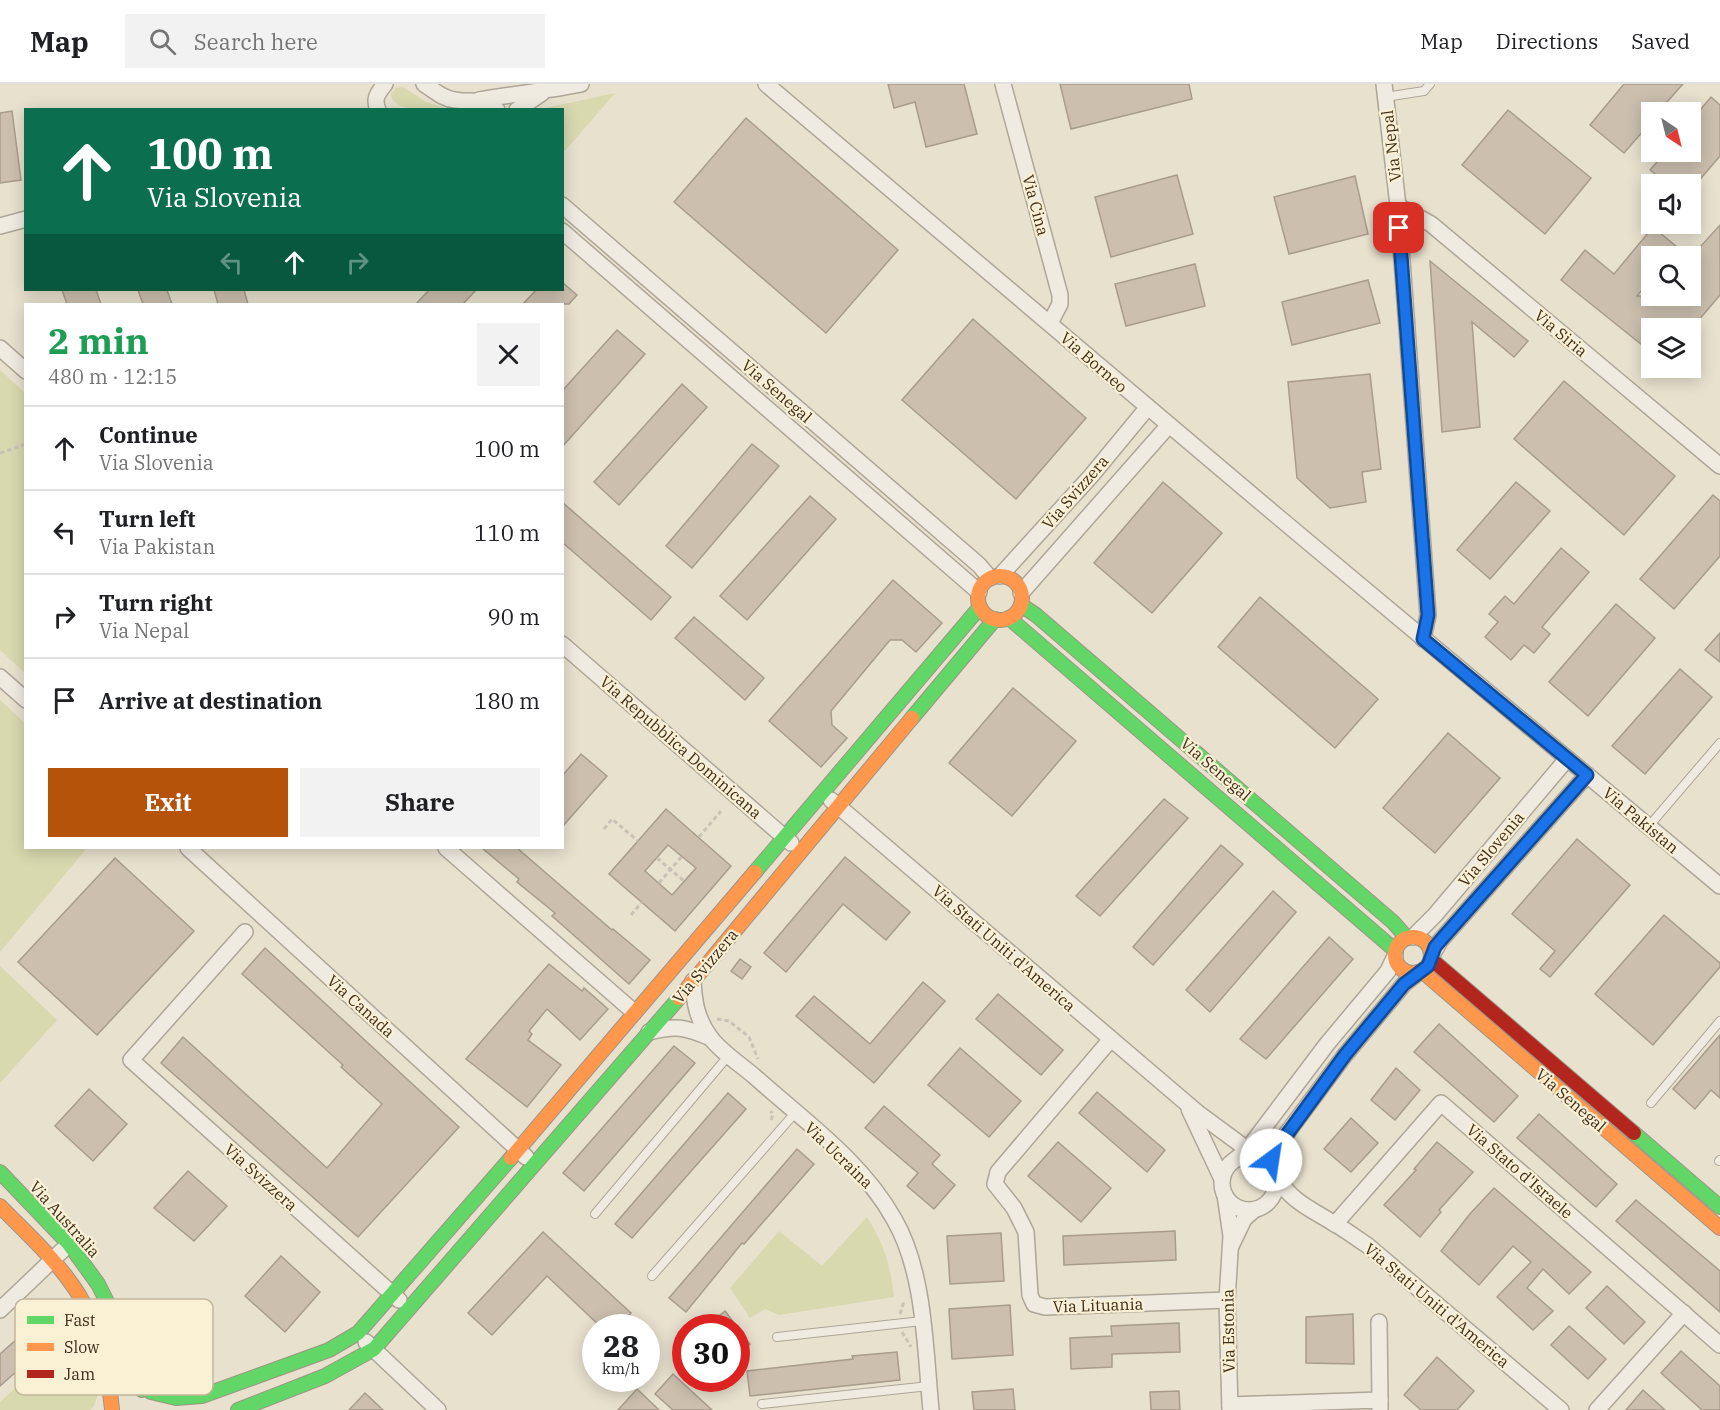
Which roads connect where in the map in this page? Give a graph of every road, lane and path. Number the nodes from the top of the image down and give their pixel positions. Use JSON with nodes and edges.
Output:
{"nodes":[{"id":1,"x":424,"y":84,"type":"edge"},
{"id":2,"x":581,"y":84,"type":"edge"},
{"id":3,"x":766,"y":84,"type":"edge"},
{"id":4,"x":1003,"y":84,"type":"edge"},
{"id":5,"x":1430,"y":84,"type":"edge"},
{"id":6,"x":1385,"y":90,"type":"edge"},
{"id":7,"x":544,"y":92,"type":"junction"},
{"id":8,"x":479,"y":100,"type":"junction"},
{"id":9,"x":495,"y":108,"type":"edge"},
{"id":10,"x":521,"y":108,"type":"edge"},
{"id":11,"x":1398,"y":206,"type":"junction"},
{"id":12,"x":564,"y":207,"type":"edge"},
{"id":13,"x":24,"y":220,"type":"edge"},
{"id":14,"x":0,"y":226,"type":"edge"},
{"id":15,"x":564,"y":233,"type":"edge"},
{"id":16,"x":1050,"y":323,"type":"junction"},
{"id":17,"x":0,"y":348,"type":"edge"},
{"id":18,"x":24,"y":369,"type":"edge"},
{"id":19,"x":1148,"y":407,"type":"junction"},
{"id":20,"x":1169,"y":425,"type":"junction"},
{"id":21,"x":24,"y":445,"type":"edge"},
{"id":22,"x":0,"y":453,"type":"edge"},
{"id":23,"x":1720,"y":466,"type":"edge"},
{"id":24,"x":995,"y":577,"type":"junction"},
{"id":25,"x":979,"y":599,"type":"junction"},
{"id":26,"x":1021,"y":599,"type":"junction"},
{"id":27,"x":1002,"y":618,"type":"junction"},
{"id":28,"x":1423,"y":639,"type":"junction"},
{"id":29,"x":564,"y":646,"type":"edge"},
{"id":30,"x":0,"y":677,"type":"edge"},
{"id":31,"x":920,"y":677,"type":"junction"},
{"id":32,"x":936,"y":690,"type":"junction"},
{"id":33,"x":24,"y":698,"type":"edge"},
{"id":34,"x":871,"y":735,"type":"junction"},
{"id":35,"x":1720,"y":743,"type":"edge"},
{"id":36,"x":887,"y":748,"type":"junction"},
{"id":37,"x":1567,"y":759,"type":"junction"},
{"id":38,"x":1587,"y":775,"type":"junction"},
{"id":39,"x":822,"y":792,"type":"junction"},
{"id":40,"x":838,"y":806,"type":"junction"},
{"id":41,"x":721,"y":812,"type":"dead end"},
{"id":42,"x":1649,"y":826,"type":"junction"},
{"id":43,"x":604,"y":829,"type":"dead end"},
{"id":44,"x":784,"y":836,"type":"junction"},
{"id":45,"x":699,"y":837,"type":"dead end"},
{"id":46,"x":638,"y":841,"type":"dead end"},
{"id":47,"x":189,"y":849,"type":"edge"},
{"id":48,"x":447,"y":849,"type":"edge"},
{"id":49,"x":800,"y":851,"type":"junction"},
{"id":50,"x":682,"y":856,"type":"dead end"},
{"id":51,"x":657,"y":858,"type":"dead end"},
{"id":52,"x":671,"y":869,"type":"junction"},
{"id":53,"x":684,"y":881,"type":"dead end"},
{"id":54,"x":659,"y":883,"type":"dead end"},
{"id":55,"x":1720,"y":886,"type":"edge"},
{"id":56,"x":642,"y":902,"type":"dead end"},
{"id":57,"x":631,"y":915,"type":"dead end"},
{"id":58,"x":245,"y":932,"type":"dead end"},
{"id":59,"x":1410,"y":937,"type":"junction"},
{"id":60,"x":1395,"y":953,"type":"junction"},
{"id":61,"x":1432,"y":957,"type":"junction"},
{"id":62,"x":1420,"y":972,"type":"junction"},
{"id":63,"x":693,"y":981,"type":"junction"},
{"id":64,"x":634,"y":1012,"type":"junction"},
{"id":65,"x":713,"y":1018,"type":"dead end"},
{"id":66,"x":1720,"y":1021,"type":"edge"},
{"id":67,"x":649,"y":1032,"type":"junction"},
{"id":68,"x":711,"y":1038,"type":"junction"},
{"id":69,"x":1111,"y":1039,"type":"junction"},
{"id":70,"x":729,"y":1055,"type":"junction"},
{"id":71,"x":760,"y":1062,"type":"dead end"},
{"id":72,"x":1651,"y":1102,"type":"dead end"},
{"id":73,"x":1187,"y":1104,"type":"junction"},
{"id":74,"x":795,"y":1113,"type":"junction"},
{"id":75,"x":518,"y":1150,"type":"junction"},
{"id":76,"x":1254,"y":1156,"type":"junction"},
{"id":77,"x":535,"y":1164,"type":"junction"},
{"id":78,"x":0,"y":1172,"type":"edge"},
{"id":79,"x":1222,"y":1179,"type":"junction"},
{"id":80,"x":1225,"y":1196,"type":"junction"},
{"id":81,"x":0,"y":1206,"type":"edge"},
{"id":82,"x":1720,"y":1207,"type":"edge"},
{"id":83,"x":1258,"y":1208,"type":"junction"},
{"id":84,"x":1307,"y":1209,"type":"junction"},
{"id":85,"x":595,"y":1214,"type":"dead end"},
{"id":86,"x":1335,"y":1224,"type":"junction"},
{"id":87,"x":1720,"y":1228,"type":"edge"},
{"id":88,"x":69,"y":1244,"type":"junction"},
{"id":89,"x":1229,"y":1251,"type":"junction"},
{"id":90,"x":52,"y":1261,"type":"junction"},
{"id":91,"x":652,"y":1276,"type":"dead end"},
{"id":92,"x":392,"y":1294,"type":"junction"},
{"id":93,"x":905,"y":1298,"type":"dead end"},
{"id":94,"x":80,"y":1299,"type":"edge"},
{"id":95,"x":106,"y":1299,"type":"edge"},
{"id":96,"x":1227,"y":1300,"type":"junction"},
{"id":97,"x":408,"y":1308,"type":"junction"},
{"id":98,"x":0,"y":1310,"type":"edge"},
{"id":99,"x":1684,"y":1313,"type":"junction"},
{"id":100,"x":922,"y":1321,"type":"junction"},
{"id":101,"x":1379,"y":1322,"type":"dead end"},
{"id":102,"x":901,"y":1323,"type":"junction"},
{"id":103,"x":358,"y":1333,"type":"junction"},
{"id":104,"x":777,"y":1337,"type":"dead end"},
{"id":105,"x":1720,"y":1345,"type":"edge"},
{"id":106,"x":374,"y":1349,"type":"junction"},
{"id":107,"x":913,"y":1351,"type":"dead end"},
{"id":108,"x":929,"y":1386,"type":"junction"},
{"id":109,"x":213,"y":1392,"type":"edge"},
{"id":110,"x":123,"y":1395,"type":"edge"},
{"id":111,"x":153,"y":1395,"type":"edge"},
{"id":112,"x":158,"y":1395,"type":"edge"},
{"id":113,"x":205,"y":1395,"type":"edge"},
{"id":114,"x":762,"y":1404,"type":"dead end"},
{"id":115,"x":1380,"y":1405,"type":"edge"},
{"id":116,"x":429,"y":1407,"type":"edge"},
{"id":117,"x":1230,"y":1407,"type":"edge"},
{"id":118,"x":112,"y":1409,"type":"edge"},
{"id":119,"x":165,"y":1410,"type":"edge"},
{"id":120,"x":238,"y":1410,"type":"edge"},
{"id":121,"x":931,"y":1410,"type":"edge"},
{"id":122,"x":1561,"y":1410,"type":"edge"},
{"id":123,"x":1597,"y":1410,"type":"edge"}],
"edges":[{"from":1,"to":8,"type":"street"},
{"from":2,"to":7,"type":"street"},
{"from":3,"to":16,"type":"street","name":"Via Borneo"},
{"from":4,"to":16,"type":"street","name":"Via Cina"},
{"from":5,"to":6,"type":"lane"},
{"from":6,"to":11,"type":"street","name":"Via Nepal"},
{"from":7,"to":8,"type":"street"},
{"from":7,"to":10,"type":"street"},
{"from":8,"to":9,"type":"street"},
{"from":11,"to":23,"type":"street","name":"Via Siria"},
{"from":11,"to":28,"type":"street","name":"Via Nepal"},
{"from":12,"to":24,"type":"street","name":"Via Senegal"},
{"from":13,"to":14,"type":"street"},
{"from":15,"to":25,"type":"street","name":"Via Senegal"},
{"from":16,"to":19,"type":"street","name":"Via Borneo"},
{"from":17,"to":18,"type":"street"},
{"from":19,"to":20,"type":"street","name":"Via Borneo"},
{"from":19,"to":24,"type":"street","name":"Via Svizzera"},
{"from":20,"to":26,"type":"street","name":"Via Svizzera"},
{"from":20,"to":28,"type":"street","name":"Via Borneo"},
{"from":21,"to":22,"type":"path"},
{"from":24,"to":25,"type":"main road"},
{"from":24,"to":26,"type":"main road"},
{"from":25,"to":27,"type":"main road"},
{"from":25,"to":31,"type":"main road","name":"Via Svizzera"},
{"from":26,"to":27,"type":"main road"},
{"from":26,"to":59,"type":"main road","name":"Via Senegal"},
{"from":27,"to":32,"type":"main road","name":"Via Svizzera"},
{"from":27,"to":60,"type":"main road","name":"Via Senegal"},
{"from":28,"to":37,"type":"street","name":"Via Pakistan"},
{"from":29,"to":44,"type":"street","name":"Via Repubblica Dominicana"},
{"from":30,"to":33,"type":"street"},
{"from":31,"to":32,"type":"lane"},
{"from":31,"to":34,"type":"main road","name":"Via Svizzera"},
{"from":32,"to":36,"type":"main road","name":"Via Svizzera"},
{"from":34,"to":36,"type":"lane"},
{"from":34,"to":39,"type":"main road","name":"Via Svizzera"},
{"from":35,"to":42,"type":"lane"},
{"from":36,"to":40,"type":"main road","name":"Via Svizzera"},
{"from":37,"to":38,"type":"street","name":"Via Pakistan"},
{"from":37,"to":59,"type":"street","name":"Via Slovenia"},
{"from":38,"to":42,"type":"street","name":"Via Pakistan"},
{"from":38,"to":61,"type":"street","name":"Via Slovenia"},
{"from":39,"to":40,"type":"street","name":"Via Stati Uniti d'America"},
{"from":39,"to":44,"type":"main road","name":"Via Svizzera"},
{"from":40,"to":49,"type":"main road","name":"Via Svizzera"},
{"from":40,"to":69,"type":"street","name":"Via Stati Uniti d'America"},
{"from":41,"to":45,"type":"path"},
{"from":42,"to":55,"type":"street","name":"Via Pakistan"},
{"from":43,"to":46,"type":"path"},
{"from":44,"to":49,"type":"street","name":"Via Repubblica Dominicana"},
{"from":44,"to":64,"type":"main road","name":"Via Svizzera"},
{"from":47,"to":75,"type":"street","name":"Via Canada"},
{"from":48,"to":64,"type":"street"},
{"from":49,"to":63,"type":"main road","name":"Via Svizzera"},
{"from":50,"to":52,"type":"path"},
{"from":51,"to":52,"type":"path"},
{"from":52,"to":53,"type":"path"},
{"from":52,"to":54,"type":"path"},
{"from":56,"to":57,"type":"path"},
{"from":58,"to":92,"type":"street","name":"Via Svizzera"},
{"from":59,"to":60,"type":"main road"},
{"from":59,"to":61,"type":"main road"},
{"from":60,"to":62,"type":"main road"},
{"from":60,"to":76,"type":"street"},
{"from":61,"to":62,"type":"main road"},
{"from":61,"to":82,"type":"main road","name":"Via Senegal"},
{"from":62,"to":76,"type":"street"},
{"from":62,"to":87,"type":"main road","name":"Via Senegal"},
{"from":63,"to":67,"type":"main road","name":"Via Svizzera"},
{"from":63,"to":68,"type":"street","name":"Via Ucraina"},
{"from":64,"to":75,"type":"main road","name":"Via Svizzera"},
{"from":65,"to":71,"type":"path"},
{"from":66,"to":72,"type":"lane"},
{"from":67,"to":68,"type":"street","name":"Via Ucraina"},
{"from":67,"to":77,"type":"main road","name":"Via Svizzera"},
{"from":68,"to":70,"type":"street","name":"Via Ucraina"},
{"from":69,"to":73,"type":"street","name":"Via Stati Uniti d'America"},
{"from":69,"to":96,"type":"street","name":"Via Lituania"},
{"from":70,"to":74,"type":"street","name":"Via Ucraina"},
{"from":70,"to":85,"type":"lane"},
{"from":73,"to":76,"type":"street","name":"Via Stati Uniti d'America"},
{"from":73,"to":79,"type":"street","name":"Via Stati Uniti d'America"},
{"from":74,"to":91,"type":"lane"},
{"from":74,"to":100,"type":"street","name":"Via Ucraina"},
{"from":75,"to":77,"type":"street","name":"Via Canada"},
{"from":75,"to":92,"type":"main road","name":"Via Svizzera"},
{"from":76,"to":79,"type":"street"},
{"from":76,"to":83,"type":"street"},
{"from":76,"to":84,"type":"street","name":"Via Stati Uniti d'America"},
{"from":77,"to":97,"type":"main road","name":"Via Svizzera"},
{"from":78,"to":88,"type":"main road","name":"Via Australia"},
{"from":79,"to":80,"type":"street"},
{"from":80,"to":83,"type":"street"},
{"from":80,"to":89,"type":"street","name":"Via Estonia"},
{"from":81,"to":90,"type":"main road"},
{"from":83,"to":84,"type":"street","name":"Via Stati Uniti d'America"},
{"from":83,"to":89,"type":"street","name":"Via Estonia"},
{"from":84,"to":86,"type":"street","name":"Via Stati Uniti d'America"},
{"from":86,"to":99,"type":"street","name":"Via Stato d'Israele"},
{"from":86,"to":122,"type":"street","name":"Via Stati Uniti d'America"},
{"from":88,"to":90,"type":"street"},
{"from":88,"to":95,"type":"main road","name":"Via Australia"},
{"from":89,"to":96,"type":"street","name":"Via Estonia"},
{"from":90,"to":94,"type":"main road"},
{"from":90,"to":98,"type":"street"},
{"from":92,"to":97,"type":"street","name":"Via Svizzera"},
{"from":92,"to":103,"type":"main road","name":"Via Svizzera"},
{"from":93,"to":102,"type":"path"},
{"from":96,"to":117,"type":"street","name":"Via Estonia"},
{"from":97,"to":106,"type":"main road","name":"Via Svizzera"},
{"from":99,"to":105,"type":"street","name":"Via Stato d'Israele"},
{"from":99,"to":123,"type":"street"},
{"from":100,"to":102,"type":"lane"},
{"from":100,"to":108,"type":"street","name":"Via Ucraina"},
{"from":101,"to":115,"type":"street"},
{"from":102,"to":104,"type":"lane"},
{"from":102,"to":107,"type":"path"},
{"from":103,"to":106,"type":"street"},
{"from":103,"to":109,"type":"main road","name":"Via Svizzera"},
{"from":106,"to":116,"type":"street"},
{"from":106,"to":120,"type":"main road","name":"Via Svizzera"},
{"from":108,"to":114,"type":"lane"},
{"from":108,"to":121,"type":"street","name":"Via Ucraina"},
{"from":110,"to":118,"type":"main road"},
{"from":111,"to":119,"type":"main road","name":"Via Australia"},
{"from":112,"to":113,"type":"main road","name":"Via Svizzera"},
{"from":115,"to":117,"type":"street"}]}
